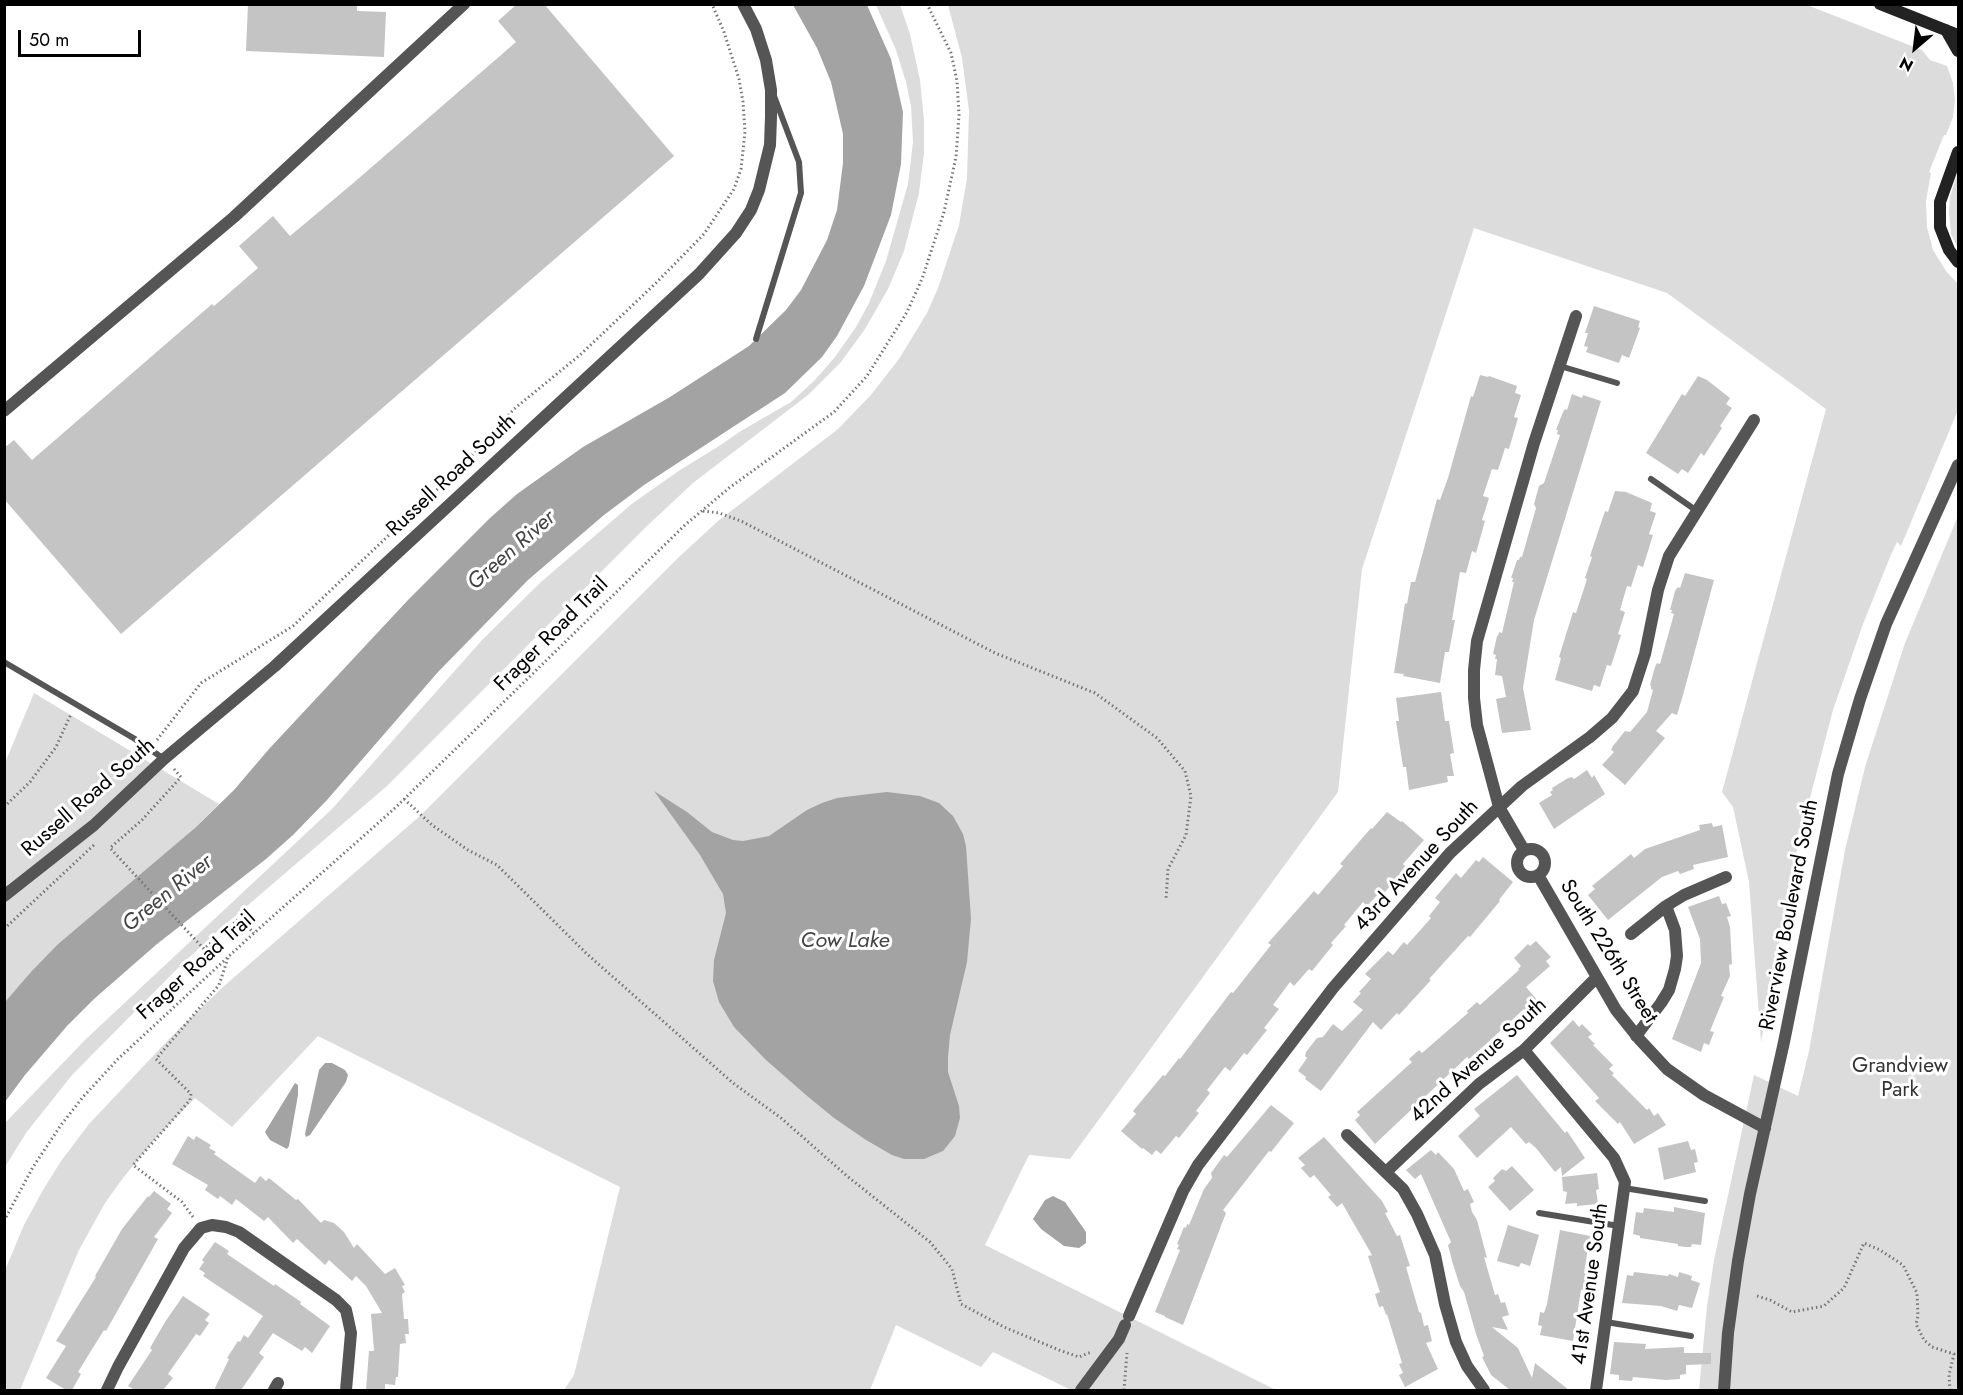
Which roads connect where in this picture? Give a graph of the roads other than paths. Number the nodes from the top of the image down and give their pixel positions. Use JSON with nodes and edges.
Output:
{"nodes":[{"id":1,"x":464,"y":4,"type":"edge"},
{"id":2,"x":743,"y":4,"type":"edge"},
{"id":3,"x":1880,"y":4,"type":"edge"},
{"id":4,"x":1946,"y":30,"type":"junction"},
{"id":5,"x":1959,"y":35,"type":"edge"},
{"id":6,"x":1959,"y":51,"type":"edge"},
{"id":7,"x":770,"y":84,"type":"junction"},
{"id":8,"x":1959,"y":152,"type":"edge"},
{"id":9,"x":1959,"y":262,"type":"edge"},
{"id":10,"x":1576,"y":316,"type":"dead end"},
{"id":11,"x":756,"y":339,"type":"dead end"},
{"id":12,"x":1560,"y":366,"type":"junction"},
{"id":13,"x":1617,"y":383,"type":"dead end"},
{"id":14,"x":4,"y":411,"type":"edge"},
{"id":15,"x":1754,"y":420,"type":"dead end"},
{"id":16,"x":1959,"y":465,"type":"edge"},
{"id":17,"x":1651,"y":479,"type":"dead end"},
{"id":18,"x":1697,"y":512,"type":"junction"},
{"id":19,"x":4,"y":662,"type":"edge"},
{"id":20,"x":164,"y":759,"type":"junction"},
{"id":21,"x":1499,"y":807,"type":"junction"},
{"id":22,"x":1524,"y":850,"type":"junction"},
{"id":23,"x":1538,"y":875,"type":"junction"},
{"id":24,"x":1726,"y":877,"type":"dead end"},
{"id":25,"x":4,"y":896,"type":"edge"},
{"id":26,"x":1666,"y":906,"type":"junction"},
{"id":27,"x":1631,"y":934,"type":"dead end"},
{"id":28,"x":1597,"y":977,"type":"junction"},
{"id":29,"x":1636,"y":1036,"type":"junction"},
{"id":30,"x":1524,"y":1050,"type":"junction"},
{"id":31,"x":1765,"y":1128,"type":"junction"},
{"id":32,"x":1347,"y":1135,"type":"dead end"},
{"id":33,"x":1386,"y":1172,"type":"junction"},
{"id":34,"x":1625,"y":1185,"type":"junction"},
{"id":35,"x":1705,"y":1201,"type":"dead end"},
{"id":36,"x":1539,"y":1213,"type":"dead end"},
{"id":37,"x":1619,"y":1226,"type":"junction"},
{"id":38,"x":1605,"y":1322,"type":"junction"},
{"id":39,"x":1691,"y":1336,"type":"dead end"},
{"id":40,"x":107,"y":1390,"type":"edge"},
{"id":41,"x":346,"y":1390,"type":"edge"},
{"id":42,"x":1081,"y":1390,"type":"edge"},
{"id":43,"x":1484,"y":1390,"type":"edge"},
{"id":44,"x":1596,"y":1390,"type":"edge"},
{"id":45,"x":1724,"y":1390,"type":"edge"}],
"edges":[{"from":1,"to":14,"type":"street"},
{"from":2,"to":7,"type":"street","name":"Russell Road South"},
{"from":3,"to":4,"type":"main road"},
{"from":4,"to":5,"type":"main road"},
{"from":4,"to":6,"type":"main road"},
{"from":7,"to":11,"type":"lane"},
{"from":7,"to":20,"type":"street","name":"Russell Road South"},
{"from":8,"to":9,"type":"main road"},
{"from":10,"to":12,"type":"street","name":"43rd Avenue South"},
{"from":12,"to":13,"type":"lane"},
{"from":12,"to":21,"type":"street","name":"43rd Avenue South"},
{"from":15,"to":18,"type":"street"},
{"from":16,"to":31,"type":"street","name":"Riverview Boulevard South"},
{"from":17,"to":18,"type":"lane"},
{"from":18,"to":21,"type":"street"},
{"from":19,"to":20,"type":"lane"},
{"from":20,"to":25,"type":"street","name":"Russell Road South"},
{"from":21,"to":22,"type":"street","name":"South 226th Street"},
{"from":21,"to":42,"type":"street","name":"43rd Avenue South"},
{"from":22,"to":23,"type":"street","name":"South 226th Street"},
{"from":22,"to":23,"type":"street","name":"South 226th Street"},
{"from":23,"to":28,"type":"street","name":"South 226th Street"},
{"from":24,"to":26,"type":"street"},
{"from":26,"to":27,"type":"street"},
{"from":26,"to":29,"type":"street"},
{"from":28,"to":29,"type":"street","name":"South 226th Street"},
{"from":28,"to":30,"type":"street","name":"42nd Avenue South"},
{"from":29,"to":31,"type":"street","name":"South 226th Street"},
{"from":30,"to":33,"type":"street","name":"42nd Avenue South"},
{"from":30,"to":34,"type":"street"},
{"from":31,"to":45,"type":"street","name":"Riverview Boulevard South"},
{"from":32,"to":33,"type":"street"},
{"from":33,"to":43,"type":"street"},
{"from":34,"to":35,"type":"lane"},
{"from":34,"to":37,"type":"street","name":"41st Avenue South"},
{"from":36,"to":37,"type":"lane"},
{"from":37,"to":38,"type":"street","name":"41st Avenue South"},
{"from":38,"to":39,"type":"lane"},
{"from":38,"to":44,"type":"street","name":"41st Avenue South"},
{"from":40,"to":41,"type":"street"}]}
